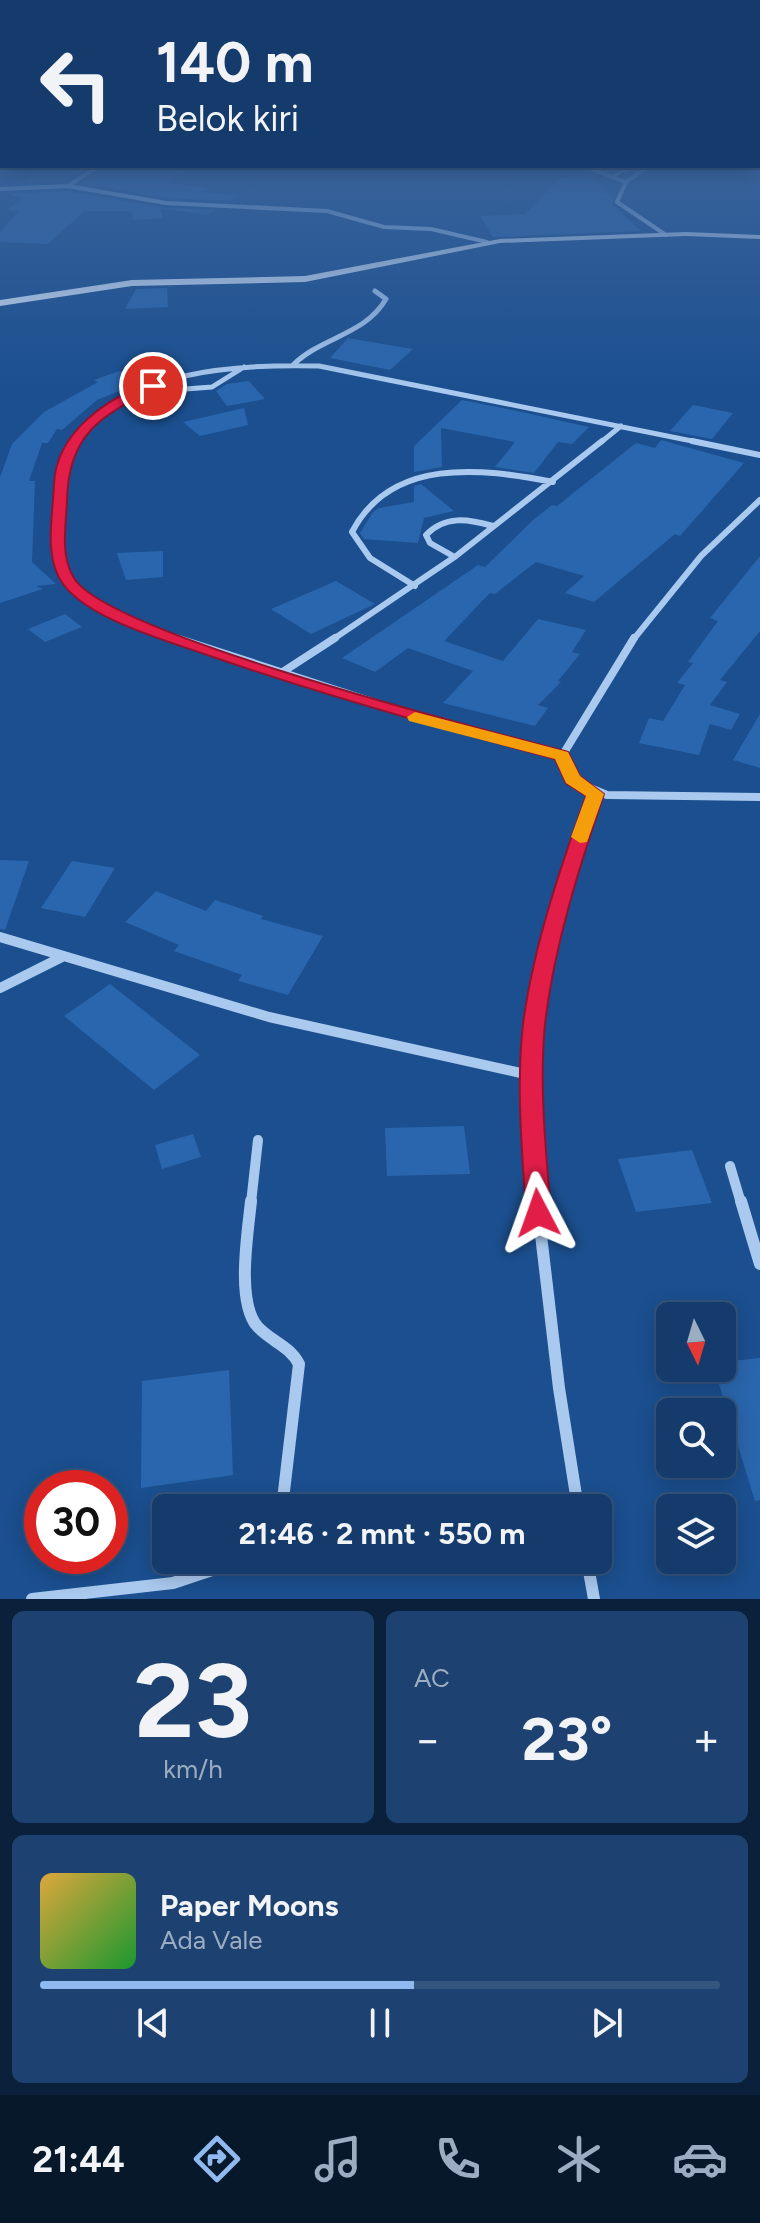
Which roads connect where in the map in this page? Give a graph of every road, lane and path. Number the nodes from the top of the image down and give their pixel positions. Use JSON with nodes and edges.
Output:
{"nodes":[{"id":1,"x":468,"y":238,"type":"edge"},
{"id":2,"x":599,"y":238,"type":"edge"},
{"id":3,"x":487,"y":242,"type":"junction"},
{"id":4,"x":375,"y":291,"type":"dead end"},
{"id":5,"x":0,"y":303,"type":"edge"},
{"id":6,"x":320,"y":357,"type":"junction"},
{"id":7,"x":293,"y":365,"type":"junction"},
{"id":8,"x":244,"y":367,"type":"junction"},
{"id":9,"x":141,"y":392,"type":"junction"},
{"id":10,"x":621,"y":426,"type":"junction"},
{"id":11,"x":760,"y":455,"type":"edge"},
{"id":12,"x":553,"y":482,"type":"junction"},
{"id":13,"x":760,"y":500,"type":"edge"},
{"id":14,"x":493,"y":526,"type":"junction"},
{"id":15,"x":453,"y":556,"type":"junction"},
{"id":16,"x":415,"y":586,"type":"junction"},
{"id":17,"x":281,"y":673,"type":"junction"},
{"id":18,"x":562,"y":756,"type":"junction"},
{"id":19,"x":595,"y":794,"type":"junction"},
{"id":20,"x":760,"y":797,"type":"edge"},
{"id":21,"x":0,"y":937,"type":"edge"},
{"id":22,"x":64,"y":956,"type":"junction"},
{"id":23,"x":0,"y":988,"type":"edge"},
{"id":24,"x":534,"y":1076,"type":"junction"},
{"id":25,"x":258,"y":1140,"type":"dead end"},
{"id":26,"x":730,"y":1166,"type":"dead end"},
{"id":27,"x":760,"y":1264,"type":"edge"},
{"id":28,"x":284,"y":1494,"type":"edge"},
{"id":29,"x":575,"y":1494,"type":"edge"},
{"id":30,"x":200,"y":1574,"type":"edge"},
{"id":31,"x":590,"y":1574,"type":"edge"},
{"id":32,"x":32,"y":1599,"type":"edge"},
{"id":33,"x":594,"y":1599,"type":"edge"}],
"edges":[{"from":1,"to":3,"type":"street"},
{"from":2,"to":3,"type":"main road"},
{"from":3,"to":5,"type":"main road"},
{"from":4,"to":6,"type":"street"},
{"from":6,"to":7,"type":"street"},
{"from":6,"to":7,"type":"street"},
{"from":6,"to":10,"type":"street"},
{"from":7,"to":8,"type":"street"},
{"from":8,"to":9,"type":"street"},
{"from":8,"to":9,"type":"street"},
{"from":9,"to":17,"type":"street"},
{"from":10,"to":11,"type":"street"},
{"from":10,"to":12,"type":"street"},
{"from":12,"to":14,"type":"street"},
{"from":12,"to":16,"type":"street"},
{"from":13,"to":18,"type":"street"},
{"from":14,"to":15,"type":"street"},
{"from":14,"to":15,"type":"street"},
{"from":15,"to":16,"type":"street"},
{"from":16,"to":17,"type":"street"},
{"from":17,"to":18,"type":"street"},
{"from":18,"to":19,"type":"street"},
{"from":19,"to":20,"type":"street"},
{"from":19,"to":24,"type":"street"},
{"from":21,"to":22,"type":"street"},
{"from":22,"to":23,"type":"street"},
{"from":22,"to":24,"type":"street"},
{"from":24,"to":29,"type":"street"},
{"from":25,"to":28,"type":"street"},
{"from":26,"to":27,"type":"street"},
{"from":30,"to":32,"type":"street"},
{"from":31,"to":33,"type":"street"}]}
